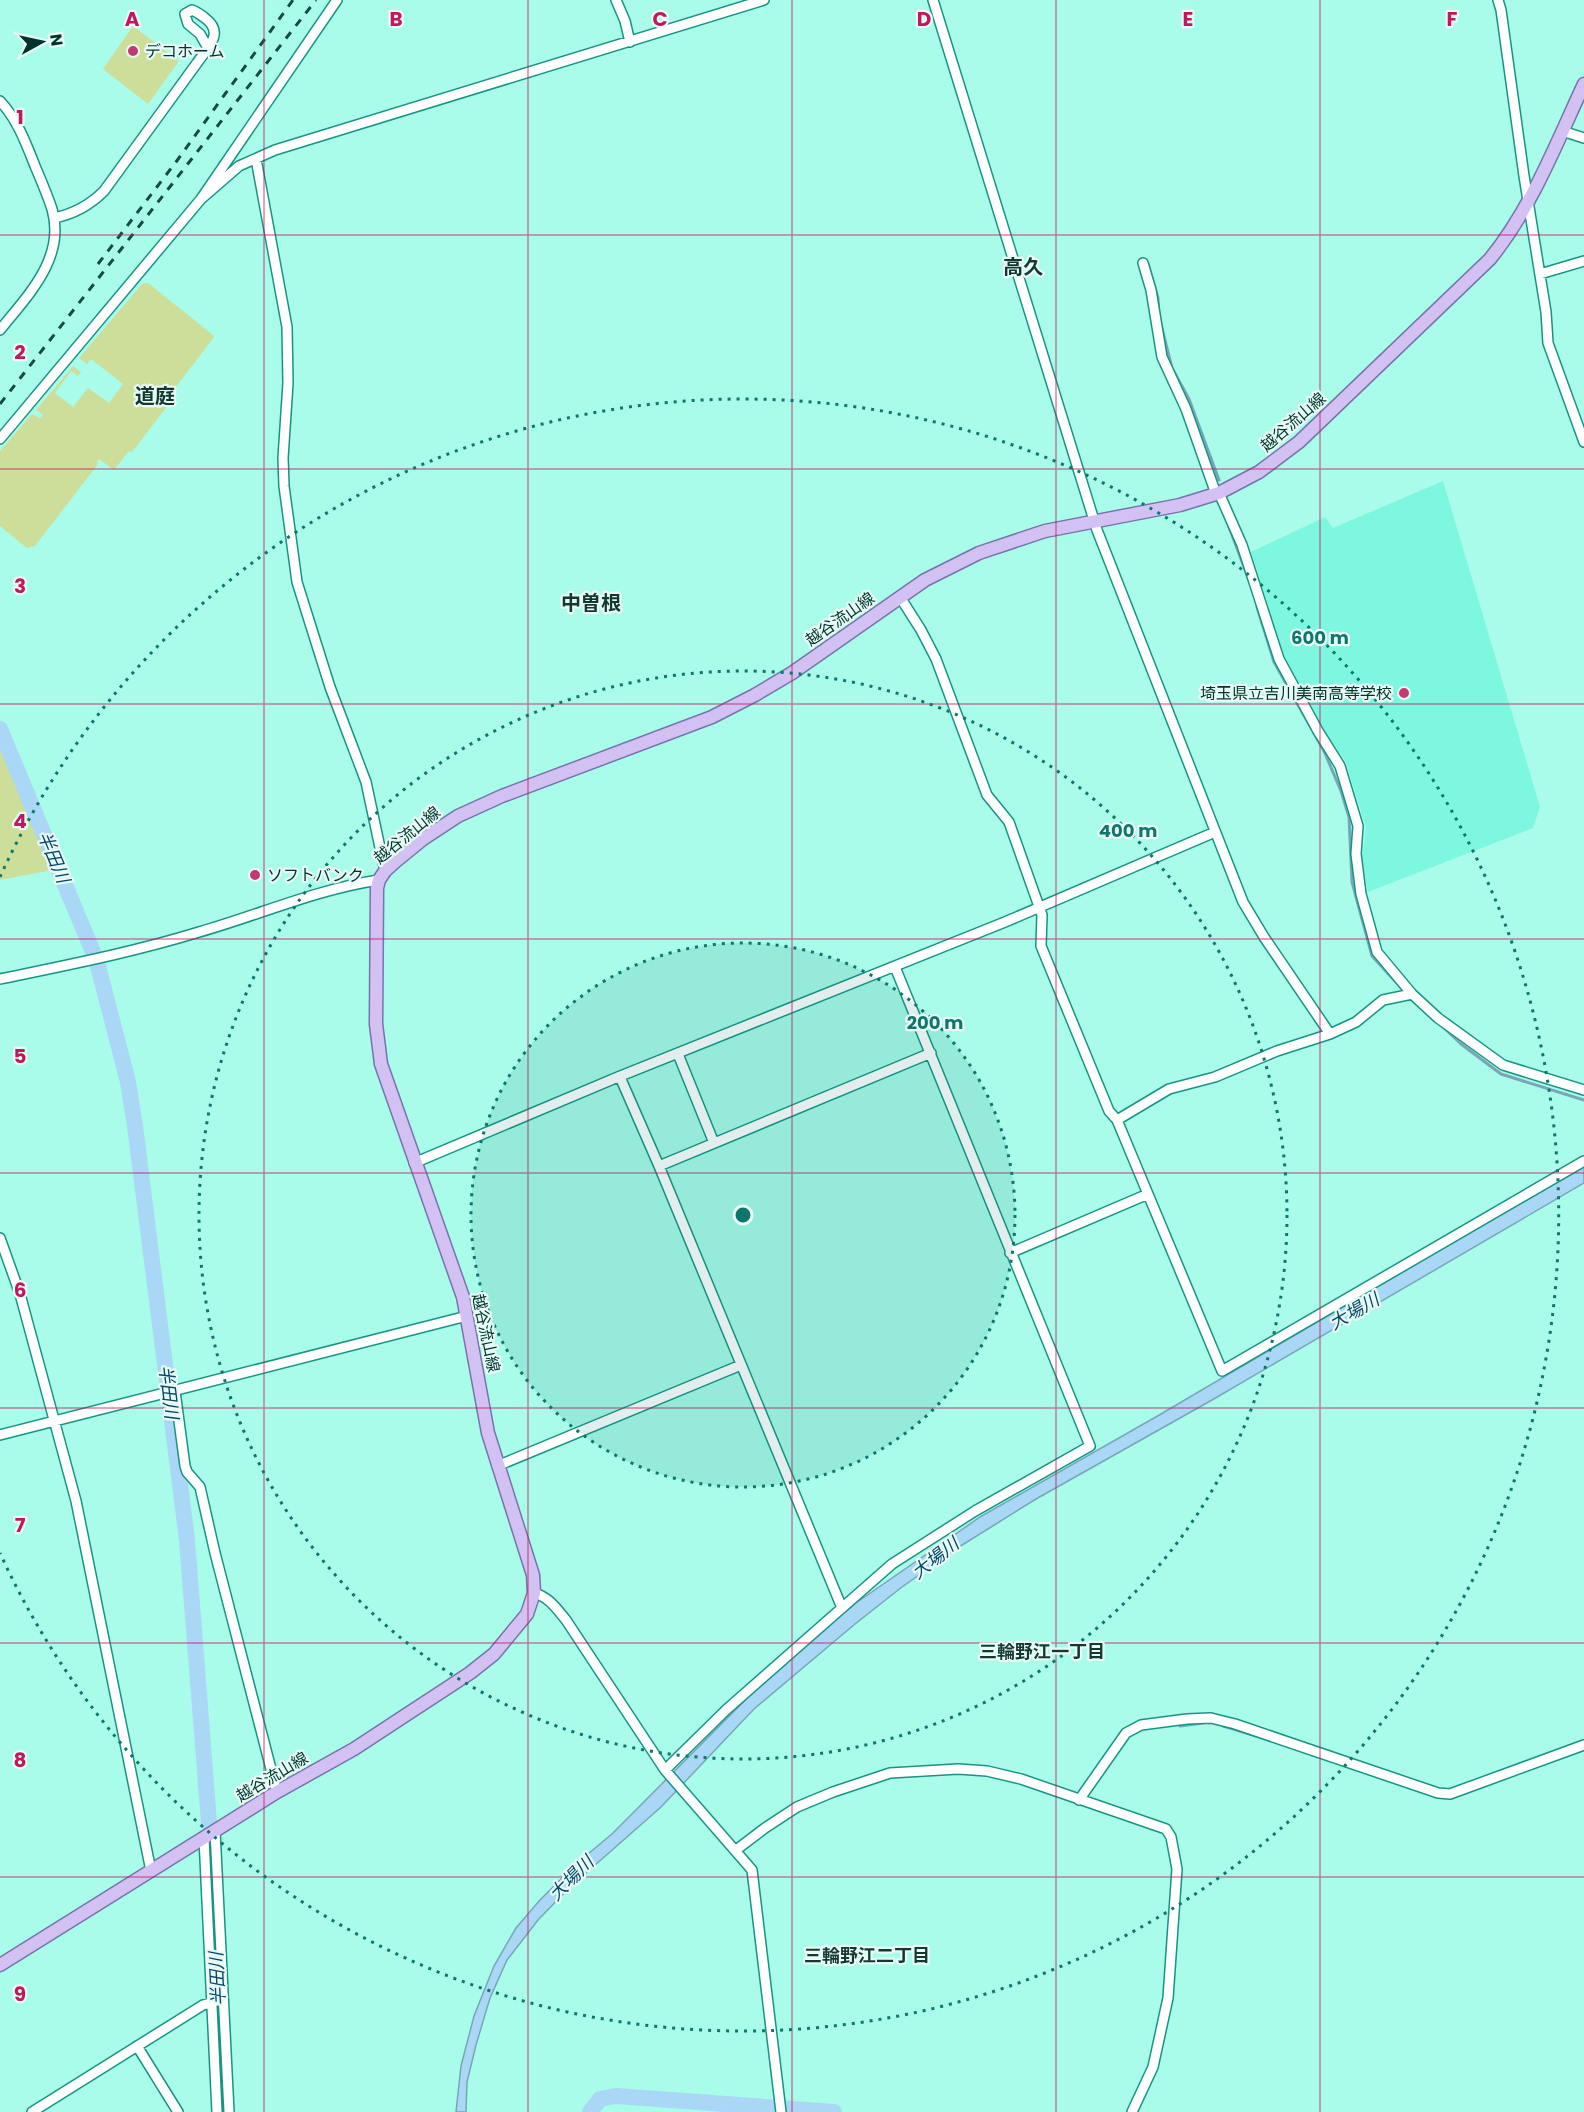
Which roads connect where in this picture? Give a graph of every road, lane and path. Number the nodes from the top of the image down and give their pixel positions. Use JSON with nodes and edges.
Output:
{"nodes":[{"id":1,"x":337,"y":0,"type":"edge"},
{"id":2,"x":616,"y":0,"type":"edge"},
{"id":3,"x":764,"y":0,"type":"edge"},
{"id":4,"x":933,"y":0,"type":"edge"},
{"id":5,"x":1498,"y":0,"type":"edge"},
{"id":6,"x":630,"y":42,"type":"junction"},
{"id":7,"x":208,"y":48,"type":"dead end"},
{"id":8,"x":1584,"y":84,"type":"edge"},
{"id":9,"x":0,"y":101,"type":"edge"},
{"id":10,"x":1562,"y":131,"type":"junction"},
{"id":11,"x":1584,"y":138,"type":"edge"},
{"id":12,"x":256,"y":159,"type":"junction"},
{"id":13,"x":201,"y":199,"type":"junction"},
{"id":14,"x":1529,"y":202,"type":"junction"},
{"id":15,"x":54,"y":218,"type":"junction"},
{"id":16,"x":1584,"y":261,"type":"edge"},
{"id":17,"x":1143,"y":263,"type":"dead end"},
{"id":18,"x":1540,"y":274,"type":"junction"},
{"id":19,"x":0,"y":330,"type":"edge"},
{"id":20,"x":0,"y":439,"type":"edge"},
{"id":21,"x":1584,"y":442,"type":"edge"},
{"id":22,"x":1217,"y":493,"type":"junction"},
{"id":23,"x":1094,"y":521,"type":"junction"},
{"id":24,"x":900,"y":597,"type":"junction"},
{"id":25,"x":1215,"y":832,"type":"junction"},
{"id":26,"x":382,"y":876,"type":"junction"},
{"id":27,"x":1040,"y":906,"type":"junction"},
{"id":28,"x":895,"y":967,"type":"junction"},
{"id":29,"x":0,"y":980,"type":"edge"},
{"id":30,"x":1408,"y":995,"type":"junction"},
{"id":31,"x":1330,"y":1034,"type":"junction"},
{"id":32,"x":931,"y":1053,"type":"junction"},
{"id":33,"x":678,"y":1054,"type":"junction"},
{"id":34,"x":620,"y":1077,"type":"junction"},
{"id":35,"x":1584,"y":1090,"type":"edge"},
{"id":36,"x":1117,"y":1120,"type":"junction"},
{"id":37,"x":714,"y":1143,"type":"junction"},
{"id":38,"x":1584,"y":1161,"type":"edge"},
{"id":39,"x":414,"y":1163,"type":"junction"},
{"id":40,"x":659,"y":1166,"type":"junction"},
{"id":41,"x":1148,"y":1194,"type":"junction"},
{"id":42,"x":0,"y":1238,"type":"edge"},
{"id":43,"x":1010,"y":1253,"type":"junction"},
{"id":44,"x":467,"y":1316,"type":"junction"},
{"id":45,"x":741,"y":1365,"type":"junction"},
{"id":46,"x":171,"y":1392,"type":"junction"},
{"id":47,"x":53,"y":1421,"type":"junction"},
{"id":48,"x":0,"y":1435,"type":"edge"},
{"id":49,"x":497,"y":1466,"type":"junction"},
{"id":50,"x":534,"y":1593,"type":"junction"},
{"id":51,"x":842,"y":1608,"type":"junction"},
{"id":52,"x":1584,"y":1745,"type":"edge"},
{"id":53,"x":667,"y":1772,"type":"junction"},
{"id":54,"x":277,"y":1792,"type":"junction"},
{"id":55,"x":1079,"y":1800,"type":"junction"},
{"id":56,"x":209,"y":1834,"type":"junction"},
{"id":57,"x":736,"y":1850,"type":"junction"},
{"id":58,"x":151,"y":1871,"type":"junction"},
{"id":59,"x":0,"y":1965,"type":"edge"},
{"id":60,"x":218,"y":2001,"type":"junction"},
{"id":61,"x":137,"y":2046,"type":"junction"},
{"id":62,"x":781,"y":2108,"type":"edge"},
{"id":63,"x":32,"y":2112,"type":"edge"},
{"id":64,"x":178,"y":2112,"type":"edge"},
{"id":65,"x":217,"y":2112,"type":"edge"},
{"id":66,"x":229,"y":2112,"type":"edge"},
{"id":67,"x":1132,"y":2112,"type":"edge"}],
"edges":[{"from":1,"to":13,"type":"street"},
{"from":2,"to":6,"type":"street"},
{"from":3,"to":6,"type":"street"},
{"from":4,"to":23,"type":"street"},
{"from":5,"to":14,"type":"street"},
{"from":6,"to":12,"type":"street"},
{"from":7,"to":15,"type":"street"},
{"from":8,"to":10,"type":"main road","name":"越谷流山線"},
{"from":9,"to":15,"type":"street"},
{"from":10,"to":11,"type":"street"},
{"from":10,"to":14,"type":"main road","name":"越谷流山線"},
{"from":12,"to":13,"type":"street"},
{"from":12,"to":26,"type":"street"},
{"from":13,"to":20,"type":"street"},
{"from":14,"to":18,"type":"street"},
{"from":14,"to":22,"type":"main road","name":"越谷流山線"},
{"from":15,"to":19,"type":"street"},
{"from":16,"to":18,"type":"street"},
{"from":17,"to":22,"type":"street"},
{"from":18,"to":21,"type":"street"},
{"from":22,"to":23,"type":"main road","name":"越谷流山線"},
{"from":22,"to":30,"type":"street"},
{"from":23,"to":24,"type":"main road","name":"越谷流山線"},
{"from":23,"to":25,"type":"street"},
{"from":24,"to":26,"type":"main road","name":"越谷流山線"},
{"from":24,"to":27,"type":"street"},
{"from":25,"to":27,"type":"street"},
{"from":25,"to":31,"type":"street"},
{"from":26,"to":29,"type":"street"},
{"from":26,"to":39,"type":"main road","name":"越谷流山線"},
{"from":27,"to":28,"type":"street"},
{"from":27,"to":36,"type":"street"},
{"from":28,"to":32,"type":"street"},
{"from":28,"to":33,"type":"street"},
{"from":30,"to":31,"type":"street"},
{"from":30,"to":35,"type":"street"},
{"from":31,"to":36,"type":"street"},
{"from":32,"to":37,"type":"street"},
{"from":32,"to":43,"type":"street"},
{"from":33,"to":34,"type":"street"},
{"from":33,"to":37,"type":"street"},
{"from":34,"to":39,"type":"street"},
{"from":34,"to":40,"type":"street"},
{"from":36,"to":41,"type":"street"},
{"from":37,"to":40,"type":"street"},
{"from":38,"to":41,"type":"street"},
{"from":39,"to":44,"type":"main road","name":"越谷流山線"},
{"from":40,"to":45,"type":"street"},
{"from":41,"to":43,"type":"street"},
{"from":42,"to":47,"type":"street"},
{"from":43,"to":51,"type":"street"},
{"from":44,"to":46,"type":"street"},
{"from":44,"to":49,"type":"main road","name":"越谷流山線"},
{"from":45,"to":49,"type":"street"},
{"from":45,"to":51,"type":"street"},
{"from":46,"to":47,"type":"street"},
{"from":46,"to":54,"type":"street"},
{"from":47,"to":48,"type":"street"},
{"from":47,"to":58,"type":"street"},
{"from":49,"to":50,"type":"main road","name":"越谷流山線"},
{"from":50,"to":53,"type":"street"},
{"from":50,"to":54,"type":"main road","name":"越谷流山線"},
{"from":51,"to":53,"type":"street"},
{"from":52,"to":55,"type":"street"},
{"from":53,"to":57,"type":"street"},
{"from":54,"to":56,"type":"main road","name":"越谷流山線"},
{"from":55,"to":57,"type":"street"},
{"from":55,"to":67,"type":"street"},
{"from":56,"to":58,"type":"main road","name":"越谷流山線"},
{"from":56,"to":60,"type":"street"},
{"from":57,"to":62,"type":"street"},
{"from":58,"to":59,"type":"main road","name":"越谷流山線"},
{"from":60,"to":61,"type":"street"},
{"from":60,"to":65,"type":"street"},
{"from":60,"to":66,"type":"street"},
{"from":61,"to":63,"type":"street"},
{"from":61,"to":64,"type":"street"}]}
